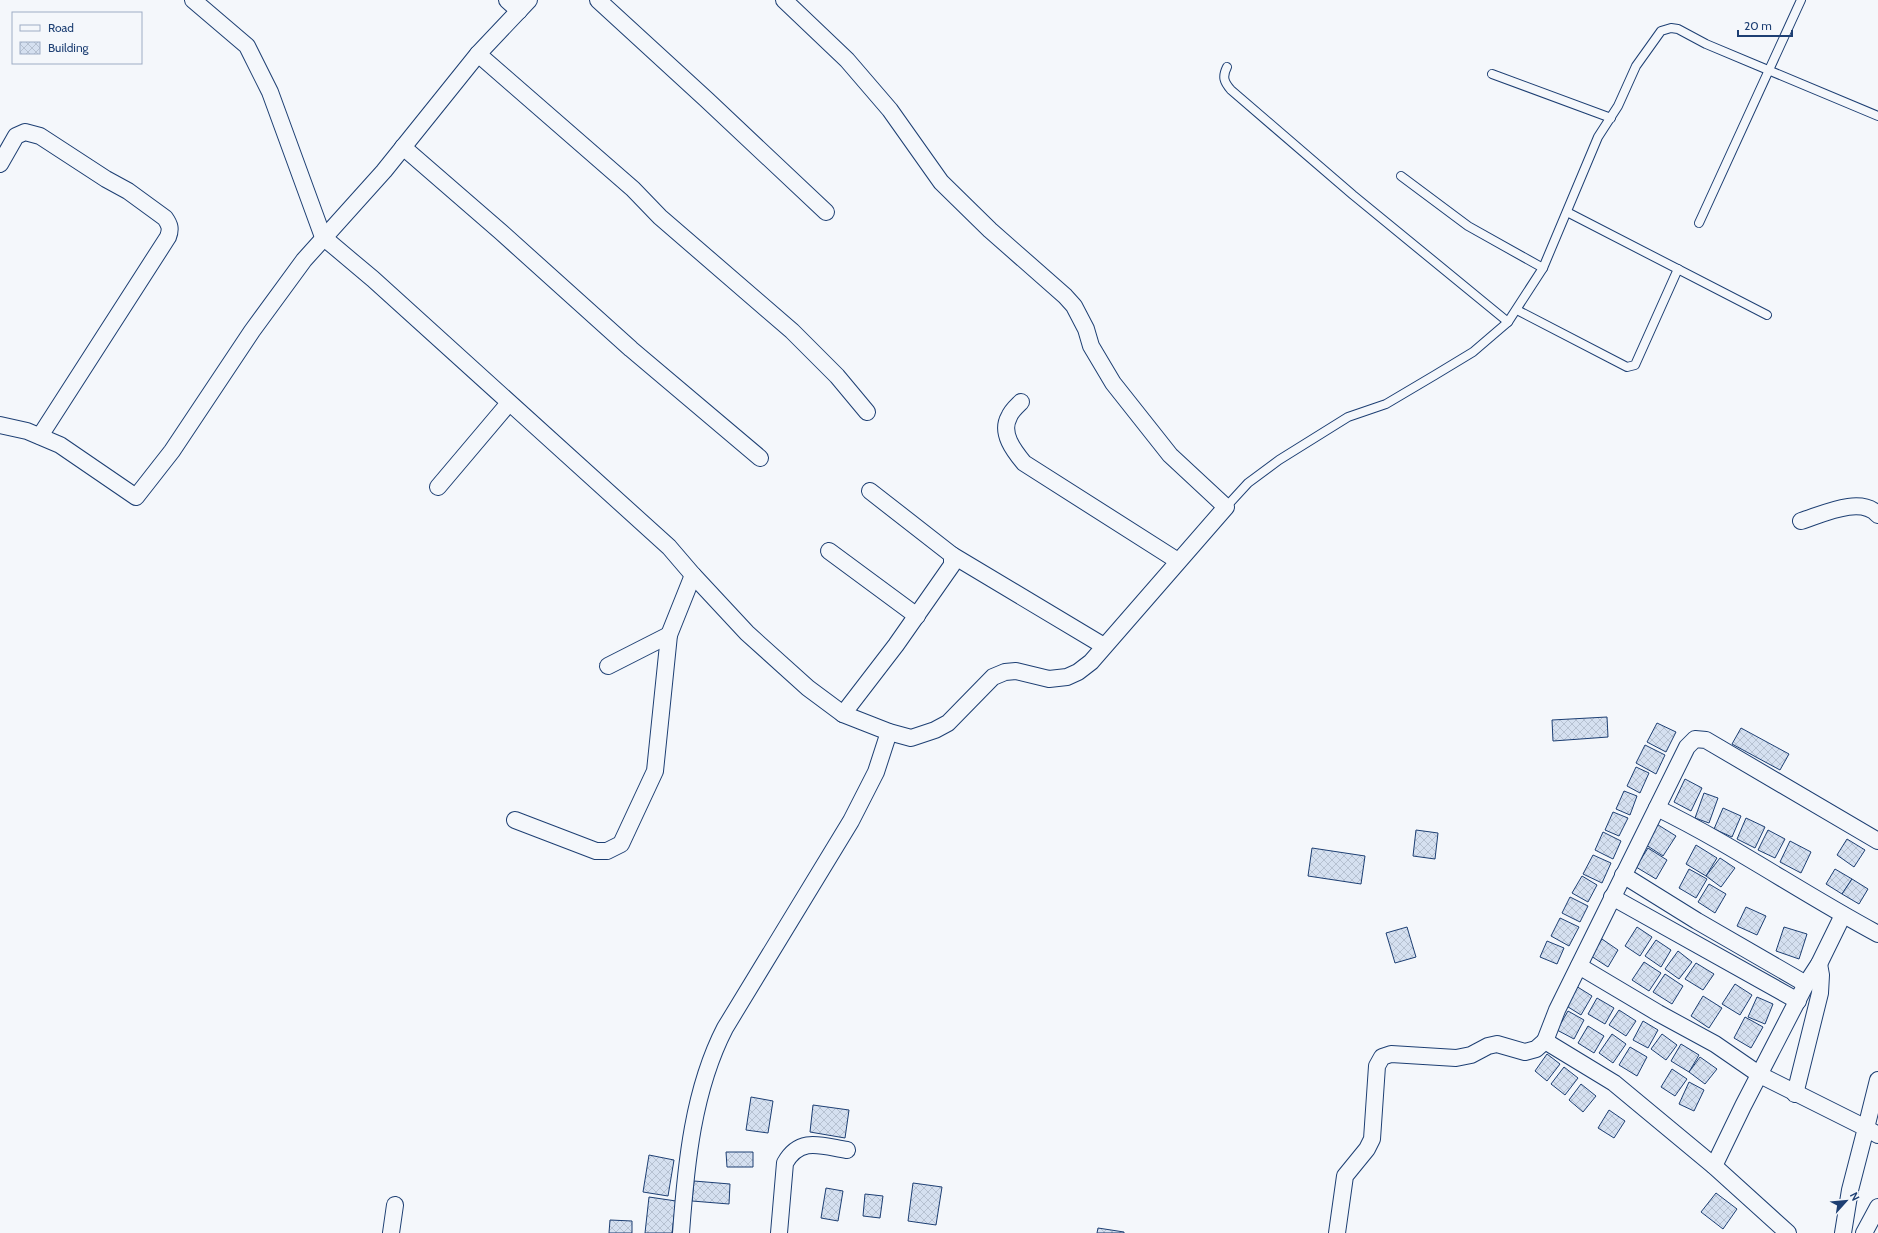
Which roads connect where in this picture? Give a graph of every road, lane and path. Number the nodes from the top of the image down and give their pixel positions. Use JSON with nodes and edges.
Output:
{"nodes":[{"id":1,"x":193,"y":0,"type":"edge"},
{"id":2,"x":598,"y":0,"type":"edge"},
{"id":3,"x":784,"y":0,"type":"edge"},
{"id":4,"x":1801,"y":0,"type":"edge"},
{"id":5,"x":518,"y":4,"type":"edge"},
{"id":6,"x":478,"y":54,"type":"junction"},
{"id":7,"x":1227,"y":67,"type":"dead end"},
{"id":8,"x":1770,"y":70,"type":"junction"},
{"id":9,"x":1492,"y":74,"type":"dead end"},
{"id":10,"x":1878,"y":116,"type":"edge"},
{"id":11,"x":1611,"y":118,"type":"junction"},
{"id":12,"x":403,"y":147,"type":"junction"},
{"id":13,"x":0,"y":164,"type":"edge"},
{"id":14,"x":1400,"y":176,"type":"dead end"},
{"id":15,"x":826,"y":212,"type":"dead end"},
{"id":16,"x":1567,"y":212,"type":"junction"},
{"id":17,"x":1699,"y":223,"type":"dead end"},
{"id":18,"x":323,"y":237,"type":"junction"},
{"id":19,"x":1543,"y":268,"type":"junction"},
{"id":20,"x":1678,"y":269,"type":"junction"},
{"id":21,"x":1517,"y":310,"type":"junction"},
{"id":22,"x":1767,"y":315,"type":"dead end"},
{"id":23,"x":1508,"y":322,"type":"junction"},
{"id":24,"x":1021,"y":402,"type":"dead end"},
{"id":25,"x":509,"y":403,"type":"junction"},
{"id":26,"x":867,"y":412,"type":"dead end"},
{"id":27,"x":0,"y":425,"type":"edge"},
{"id":28,"x":40,"y":436,"type":"junction"},
{"id":29,"x":760,"y":458,"type":"dead end"},
{"id":30,"x":438,"y":487,"type":"dead end"},
{"id":31,"x":870,"y":491,"type":"dead end"},
{"id":32,"x":1226,"y":507,"type":"junction"},
{"id":33,"x":1878,"y":514,"type":"edge"},
{"id":34,"x":1801,"y":521,"type":"dead end"},
{"id":35,"x":829,"y":551,"type":"dead end"},
{"id":36,"x":952,"y":555,"type":"junction"},
{"id":37,"x":1178,"y":561,"type":"junction"},
{"id":38,"x":693,"y":575,"type":"junction"},
{"id":39,"x":917,"y":616,"type":"junction"},
{"id":40,"x":669,"y":635,"type":"junction"},
{"id":41,"x":1104,"y":646,"type":"junction"},
{"id":42,"x":608,"y":666,"type":"dead end"},
{"id":43,"x":843,"y":714,"type":"junction"},
{"id":44,"x":889,"y":732,"type":"junction"},
{"id":45,"x":1657,"y":808,"type":"junction"},
{"id":46,"x":515,"y":820,"type":"dead end"},
{"id":47,"x":1878,"y":841,"type":"edge"},
{"id":48,"x":1623,"y":875,"type":"junction"},
{"id":49,"x":1612,"y":897,"type":"junction"},
{"id":50,"x":1842,"y":915,"type":"junction"},
{"id":51,"x":1878,"y":934,"type":"edge"},
{"id":52,"x":1819,"y":964,"type":"junction"},
{"id":53,"x":1579,"y":966,"type":"junction"},
{"id":54,"x":1806,"y":984,"type":"junction"},
{"id":55,"x":1798,"y":1001,"type":"junction"},
{"id":56,"x":1545,"y":1041,"type":"junction"},
{"id":57,"x":1760,"y":1075,"type":"junction"},
{"id":58,"x":1878,"y":1080,"type":"edge"},
{"id":59,"x":1795,"y":1094,"type":"junction"},
{"id":60,"x":1872,"y":1132,"type":"edge"},
{"id":61,"x":847,"y":1150,"type":"dead end"},
{"id":62,"x":1714,"y":1166,"type":"junction"},
{"id":63,"x":395,"y":1205,"type":"dead end"},
{"id":64,"x":1878,"y":1207,"type":"edge"},
{"id":65,"x":391,"y":1233,"type":"edge"},
{"id":66,"x":681,"y":1233,"type":"edge"},
{"id":67,"x":779,"y":1233,"type":"edge"},
{"id":68,"x":1337,"y":1233,"type":"edge"},
{"id":69,"x":1788,"y":1233,"type":"edge"},
{"id":70,"x":1843,"y":1233,"type":"edge"},
{"id":71,"x":1864,"y":1233,"type":"edge"}],
"edges":[{"from":1,"to":18,"type":"street"},
{"from":2,"to":15,"type":"street"},
{"from":3,"to":32,"type":"street"},
{"from":4,"to":8,"type":"lane"},
{"from":5,"to":6,"type":"street"},
{"from":6,"to":12,"type":"street"},
{"from":6,"to":26,"type":"street"},
{"from":7,"to":23,"type":"lane"},
{"from":8,"to":10,"type":"lane"},
{"from":8,"to":11,"type":"lane"},
{"from":8,"to":17,"type":"lane"},
{"from":9,"to":11,"type":"lane"},
{"from":11,"to":16,"type":"lane"},
{"from":12,"to":18,"type":"street"},
{"from":12,"to":29,"type":"street"},
{"from":13,"to":28,"type":"street"},
{"from":14,"to":19,"type":"lane"},
{"from":16,"to":19,"type":"lane"},
{"from":16,"to":20,"type":"lane"},
{"from":18,"to":25,"type":"street"},
{"from":18,"to":28,"type":"street"},
{"from":19,"to":21,"type":"lane"},
{"from":20,"to":21,"type":"lane"},
{"from":20,"to":22,"type":"lane"},
{"from":21,"to":23,"type":"lane"},
{"from":23,"to":32,"type":"lane"},
{"from":24,"to":37,"type":"street"},
{"from":25,"to":30,"type":"street"},
{"from":25,"to":38,"type":"street"},
{"from":27,"to":28,"type":"street"},
{"from":31,"to":36,"type":"street"},
{"from":32,"to":37,"type":"street"},
{"from":33,"to":34,"type":"street"},
{"from":35,"to":39,"type":"street"},
{"from":36,"to":39,"type":"street"},
{"from":36,"to":41,"type":"street"},
{"from":37,"to":41,"type":"street"},
{"from":38,"to":40,"type":"street"},
{"from":38,"to":43,"type":"street"},
{"from":39,"to":43,"type":"street"},
{"from":40,"to":42,"type":"street"},
{"from":40,"to":46,"type":"street"},
{"from":41,"to":44,"type":"street"},
{"from":43,"to":44,"type":"street"},
{"from":44,"to":66,"type":"street"},
{"from":45,"to":47,"type":"street"},
{"from":45,"to":48,"type":"street"},
{"from":45,"to":50,"type":"street"},
{"from":48,"to":49,"type":"street"},
{"from":48,"to":54,"type":"street"},
{"from":49,"to":53,"type":"street"},
{"from":49,"to":55,"type":"street"},
{"from":50,"to":51,"type":"street"},
{"from":50,"to":52,"type":"street"},
{"from":52,"to":54,"type":"street"},
{"from":52,"to":59,"type":"street"},
{"from":53,"to":56,"type":"street"},
{"from":53,"to":57,"type":"street"},
{"from":54,"to":55,"type":"street"},
{"from":55,"to":57,"type":"street"},
{"from":56,"to":62,"type":"street"},
{"from":56,"to":68,"type":"street"},
{"from":57,"to":59,"type":"street"},
{"from":57,"to":62,"type":"street"},
{"from":58,"to":60,"type":"street"},
{"from":59,"to":60,"type":"street"},
{"from":60,"to":70,"type":"street"},
{"from":61,"to":67,"type":"street"},
{"from":62,"to":69,"type":"street"},
{"from":63,"to":65,"type":"street"},
{"from":64,"to":71,"type":"street"}]}
